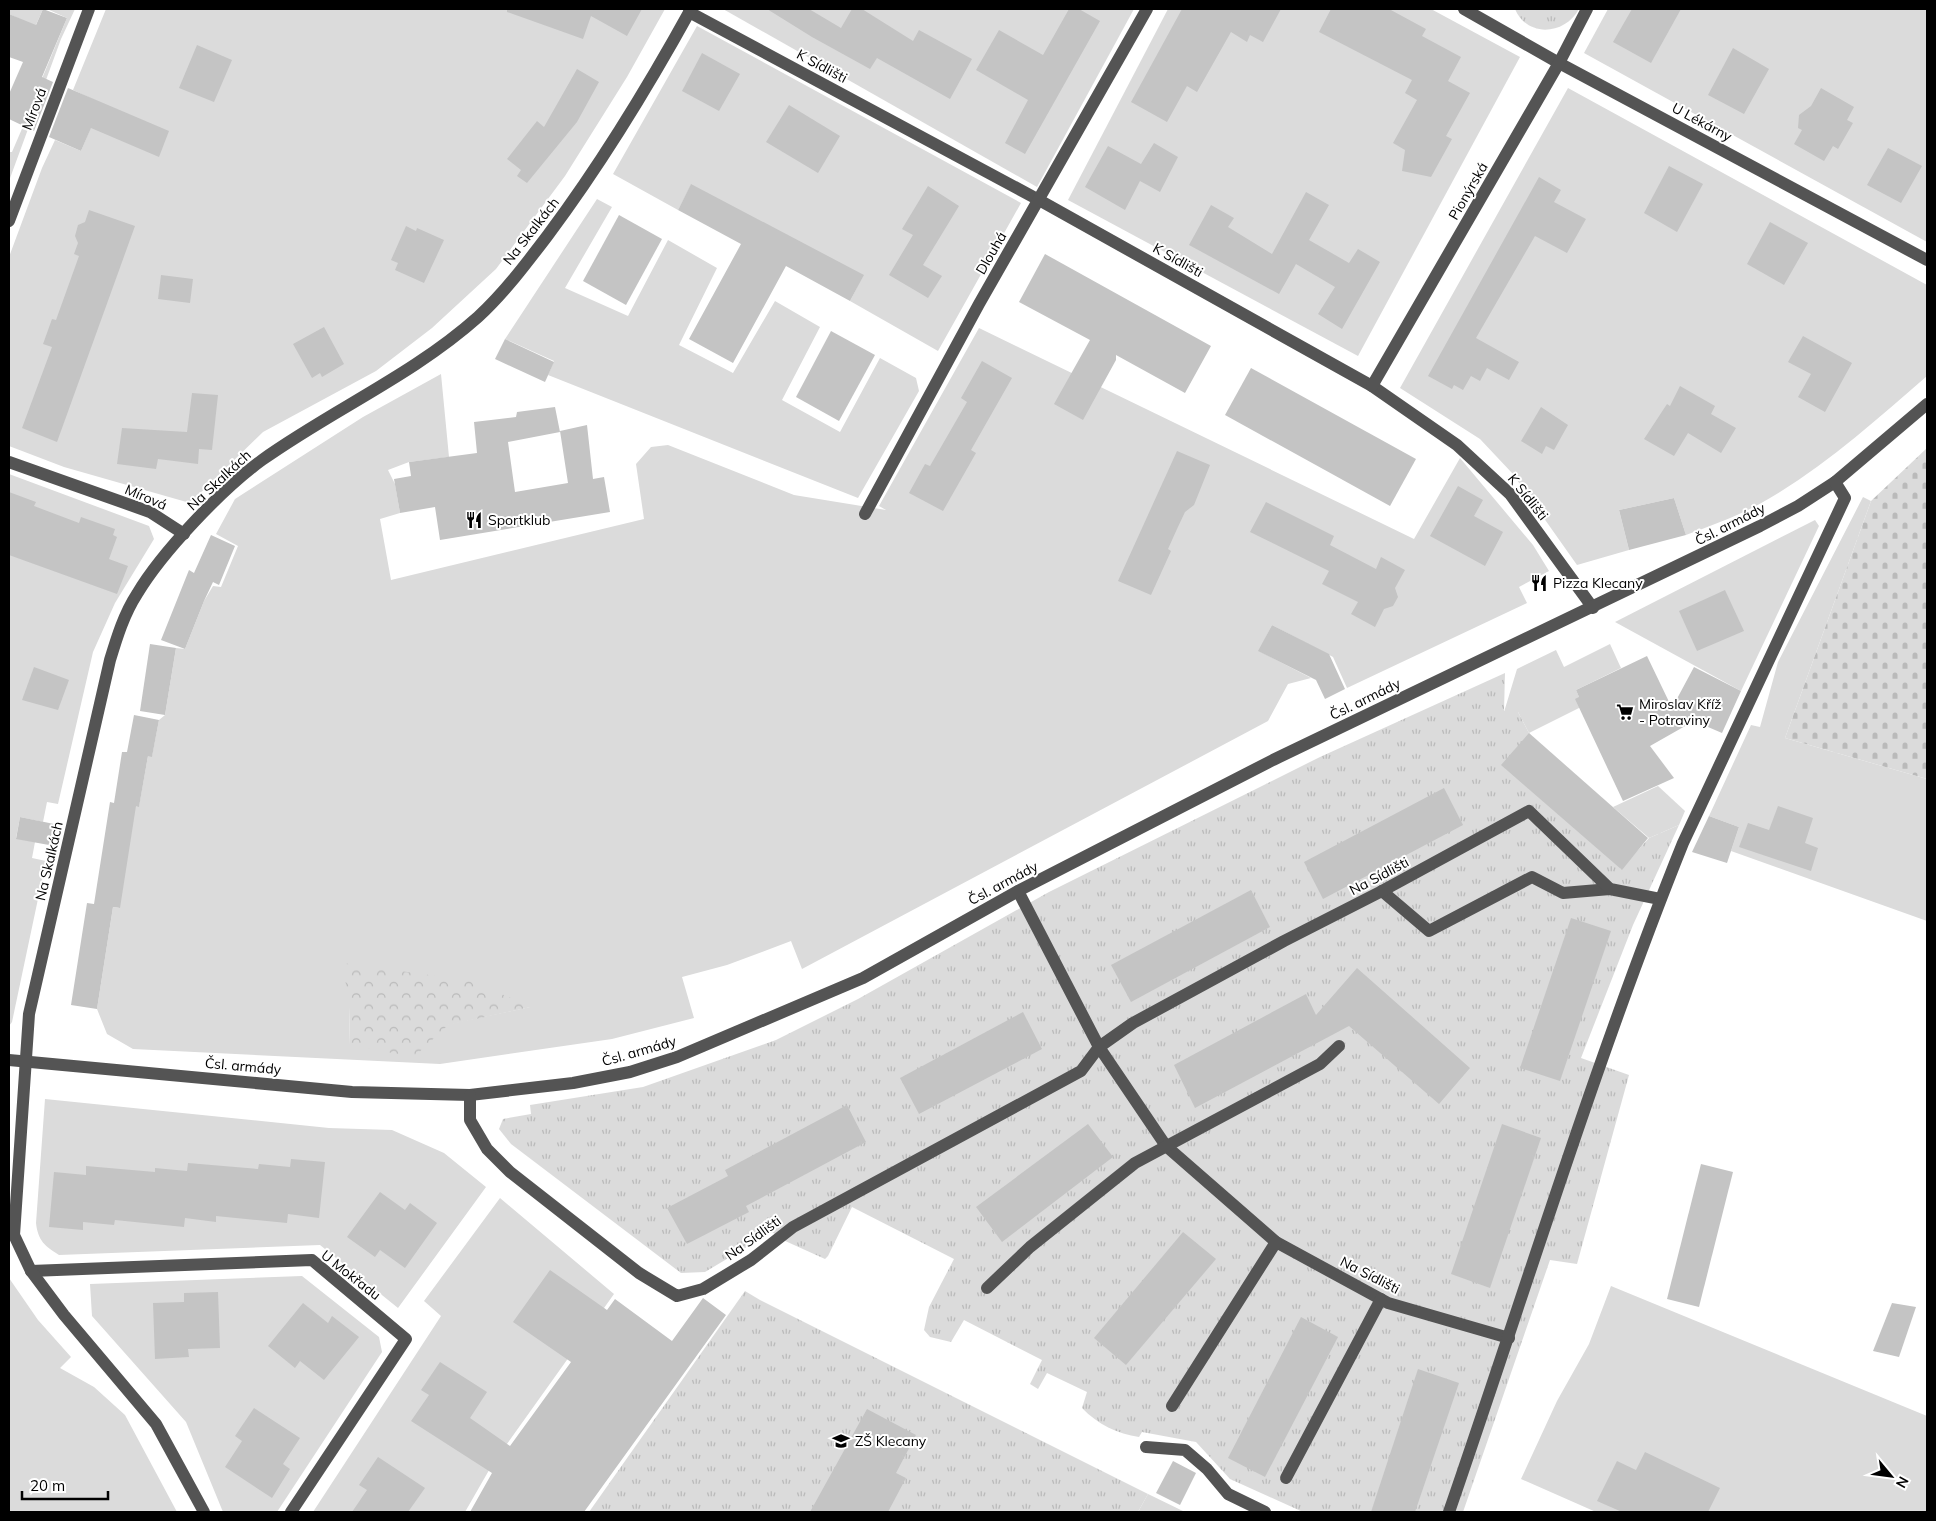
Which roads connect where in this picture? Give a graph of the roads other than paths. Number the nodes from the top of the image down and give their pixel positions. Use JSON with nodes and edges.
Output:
{"nodes":[{"id":1,"x":89,"y":9,"type":"edge"},
{"id":2,"x":1147,"y":9,"type":"edge"},
{"id":3,"x":1464,"y":9,"type":"edge"},
{"id":4,"x":1587,"y":9,"type":"edge"},
{"id":5,"x":690,"y":11,"type":"edge"},
{"id":6,"x":1482,"y":13,"type":"edge"},
{"id":7,"x":1558,"y":63,"type":"junction"},
{"id":8,"x":1039,"y":200,"type":"junction"},
{"id":9,"x":9,"y":221,"type":"edge"},
{"id":10,"x":1927,"y":260,"type":"edge"},
{"id":11,"x":1372,"y":386,"type":"junction"},
{"id":12,"x":1927,"y":404,"type":"edge"},
{"id":13,"x":9,"y":462,"type":"edge"},
{"id":14,"x":1836,"y":482,"type":"junction"},
{"id":15,"x":865,"y":514,"type":"dead end"},
{"id":16,"x":184,"y":534,"type":"junction"},
{"id":17,"x":1593,"y":608,"type":"junction"},
{"id":18,"x":1610,"y":889,"type":"junction"},
{"id":19,"x":1018,"y":891,"type":"junction"},
{"id":20,"x":1382,"y":892,"type":"junction"},
{"id":21,"x":1660,"y":899,"type":"junction"},
{"id":22,"x":1339,"y":1046,"type":"dead end"},
{"id":23,"x":1099,"y":1047,"type":"junction"},
{"id":24,"x":9,"y":1060,"type":"edge"},
{"id":25,"x":25,"y":1060,"type":"junction"},
{"id":26,"x":470,"y":1095,"type":"junction"},
{"id":27,"x":1166,"y":1146,"type":"junction"},
{"id":28,"x":1276,"y":1242,"type":"junction"},
{"id":29,"x":31,"y":1271,"type":"junction"},
{"id":30,"x":986,"y":1288,"type":"dead end"},
{"id":31,"x":1381,"y":1299,"type":"junction"},
{"id":32,"x":1509,"y":1338,"type":"junction"},
{"id":33,"x":1172,"y":1406,"type":"dead end"},
{"id":34,"x":1146,"y":1447,"type":"dead end"},
{"id":35,"x":1286,"y":1478,"type":"dead end"},
{"id":36,"x":204,"y":1512,"type":"edge"},
{"id":37,"x":291,"y":1512,"type":"edge"},
{"id":38,"x":1266,"y":1512,"type":"edge"},
{"id":39,"x":1449,"y":1512,"type":"edge"}],
"edges":[{"from":1,"to":9,"type":"street","name":"Mírová"},
{"from":2,"to":8,"type":"street","name":"Dlouhá"},
{"from":3,"to":6,"type":"street","name":"U Lékárny"},
{"from":4,"to":7,"type":"street","name":"Pionýrská"},
{"from":5,"to":8,"type":"street","name":"K Sídlišti"},
{"from":5,"to":16,"type":"street","name":"Na Skalkách"},
{"from":6,"to":7,"type":"street","name":"U Lékárny"},
{"from":7,"to":10,"type":"street","name":"U Lékárny"},
{"from":7,"to":11,"type":"street","name":"Pionýrská"},
{"from":8,"to":11,"type":"street","name":"K Sídlišti"},
{"from":8,"to":15,"type":"street","name":"Dlouhá"},
{"from":11,"to":17,"type":"street","name":"K Sídlišti"},
{"from":12,"to":14,"type":"street","name":"Čsl. armády"},
{"from":13,"to":16,"type":"street","name":"Mírová"},
{"from":14,"to":17,"type":"street","name":"Čsl. armády"},
{"from":14,"to":21,"type":"street"},
{"from":16,"to":25,"type":"street","name":"Na Skalkách"},
{"from":17,"to":19,"type":"street","name":"Čsl. armády"},
{"from":18,"to":20,"type":"street"},
{"from":18,"to":20,"type":"street","name":"Na Sídlišti"},
{"from":18,"to":21,"type":"street"},
{"from":19,"to":23,"type":"street","name":"Na Sídlišti"},
{"from":19,"to":26,"type":"street","name":"Čsl. armády"},
{"from":20,"to":23,"type":"street","name":"Na Sídlišti"},
{"from":21,"to":32,"type":"street"},
{"from":22,"to":27,"type":"street"},
{"from":23,"to":26,"type":"street","name":"Na Sídlišti"},
{"from":23,"to":27,"type":"street","name":"Na Sídlišti"},
{"from":24,"to":25,"type":"street","name":"Čsl. armády"},
{"from":25,"to":26,"type":"street","name":"Čsl. armády"},
{"from":25,"to":29,"type":"street"},
{"from":27,"to":28,"type":"street","name":"Na Sídlišti"},
{"from":27,"to":30,"type":"street"},
{"from":28,"to":31,"type":"street","name":"Na Sídlišti"},
{"from":28,"to":33,"type":"street"},
{"from":29,"to":36,"type":"street"},
{"from":29,"to":37,"type":"street","name":"U Mokřadu"},
{"from":31,"to":32,"type":"street","name":"Na Sídlišti"},
{"from":31,"to":35,"type":"street"},
{"from":32,"to":39,"type":"street"},
{"from":34,"to":38,"type":"street"}]}
